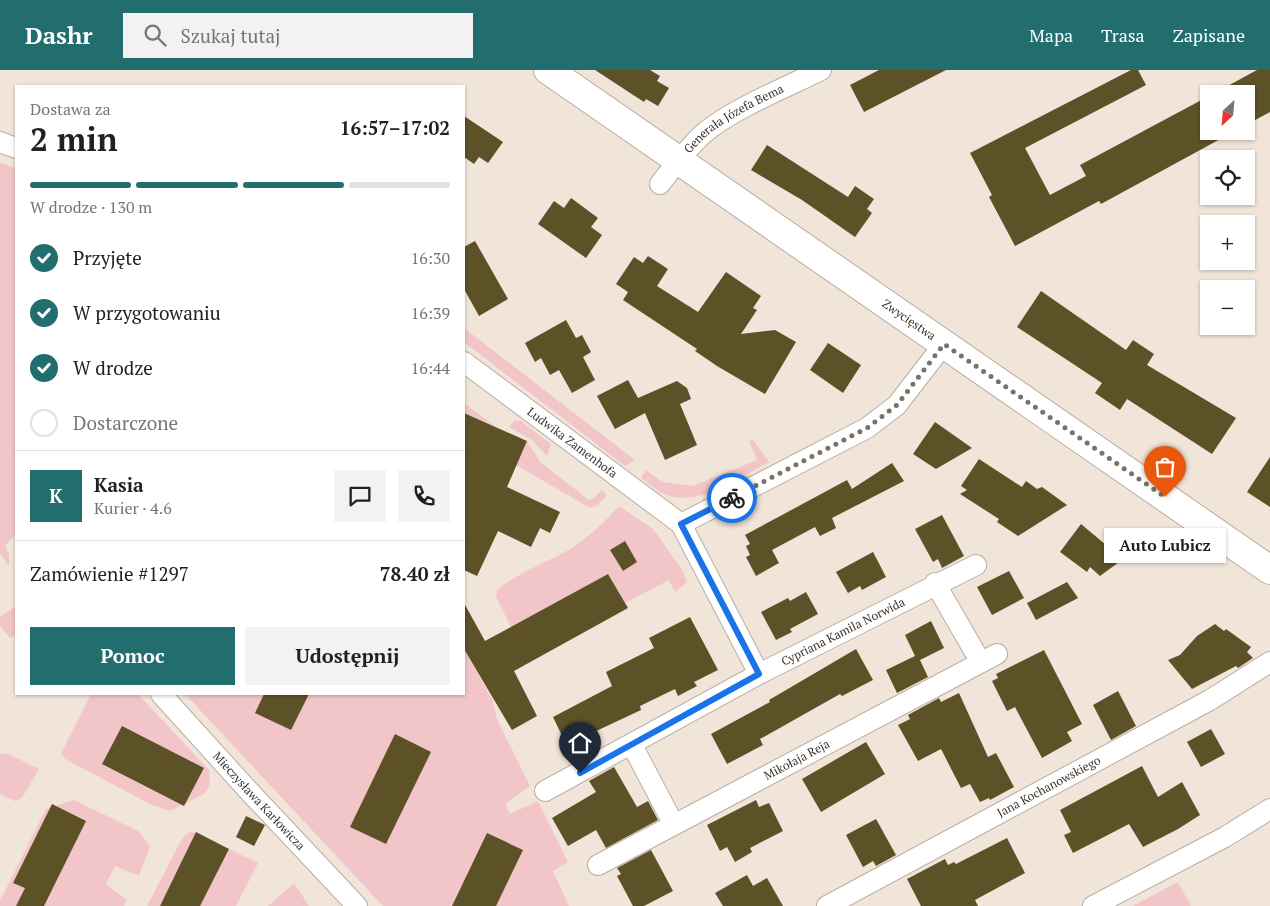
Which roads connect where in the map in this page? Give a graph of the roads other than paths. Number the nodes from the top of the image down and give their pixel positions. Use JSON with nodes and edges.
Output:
{"nodes":[{"id":1,"x":548,"y":70,"type":"edge"},
{"id":2,"x":821,"y":70,"type":"edge"},
{"id":3,"x":0,"y":142,"type":"edge"},
{"id":4,"x":15,"y":148,"type":"edge"},
{"id":5,"x":679,"y":160,"type":"junction"},
{"id":6,"x":660,"y":184,"type":"dead end"},
{"id":7,"x":944,"y":344,"type":"junction"},
{"id":8,"x":465,"y":363,"type":"edge"},
{"id":9,"x":681,"y":524,"type":"junction"},
{"id":10,"x":976,"y":565,"type":"dead end"},
{"id":11,"x":1270,"y":570,"type":"edge"},
{"id":12,"x":936,"y":583,"type":"junction"},
{"id":13,"x":1270,"y":662,"type":"edge"},
{"id":14,"x":759,"y":674,"type":"junction"},
{"id":15,"x":162,"y":695,"type":"edge"},
{"id":16,"x":632,"y":745,"type":"junction"},
{"id":17,"x":544,"y":791,"type":"dead end"},
{"id":18,"x":1270,"y":809,"type":"edge"},
{"id":19,"x":673,"y":823,"type":"junction"},
{"id":20,"x":598,"y":865,"type":"dead end"},
{"id":21,"x":357,"y":906,"type":"edge"},
{"id":22,"x":827,"y":906,"type":"edge"},
{"id":23,"x":1093,"y":906,"type":"edge"}],
"edges":[{"from":1,"to":5,"type":"main road","name":"Zwycięstwa"},
{"from":2,"to":5,"type":"street","name":"Generała Józefa Bema"},
{"from":3,"to":4,"type":"street"},
{"from":5,"to":6,"type":"street","name":"Generała Józefa Bema"},
{"from":5,"to":7,"type":"main road","name":"Zwycięstwa"},
{"from":7,"to":9,"type":"street"},
{"from":7,"to":11,"type":"main road","name":"Zwycięstwa"},
{"from":8,"to":9,"type":"street","name":"Ludwika Zamenhofa"},
{"from":9,"to":14,"type":"street","name":"Ludwika Zamenhofa"},
{"from":10,"to":12,"type":"street","name":"Cypriana Kamila Norwida"},
{"from":12,"to":14,"type":"street","name":"Cypriana Kamila Norwida"},
{"from":12,"to":19,"type":"street","name":"Mikołaja Reja"},
{"from":13,"to":22,"type":"street","name":"Jana Kochanowskiego"},
{"from":14,"to":16,"type":"street","name":"Cypriana Kamila Norwida"},
{"from":15,"to":21,"type":"street","name":"Mieczysława Karłowicza"},
{"from":16,"to":17,"type":"street","name":"Cypriana Kamila Norwida"},
{"from":16,"to":19,"type":"street"},
{"from":18,"to":23,"type":"street"},
{"from":19,"to":20,"type":"street","name":"Mikołaja Reja"}]}
